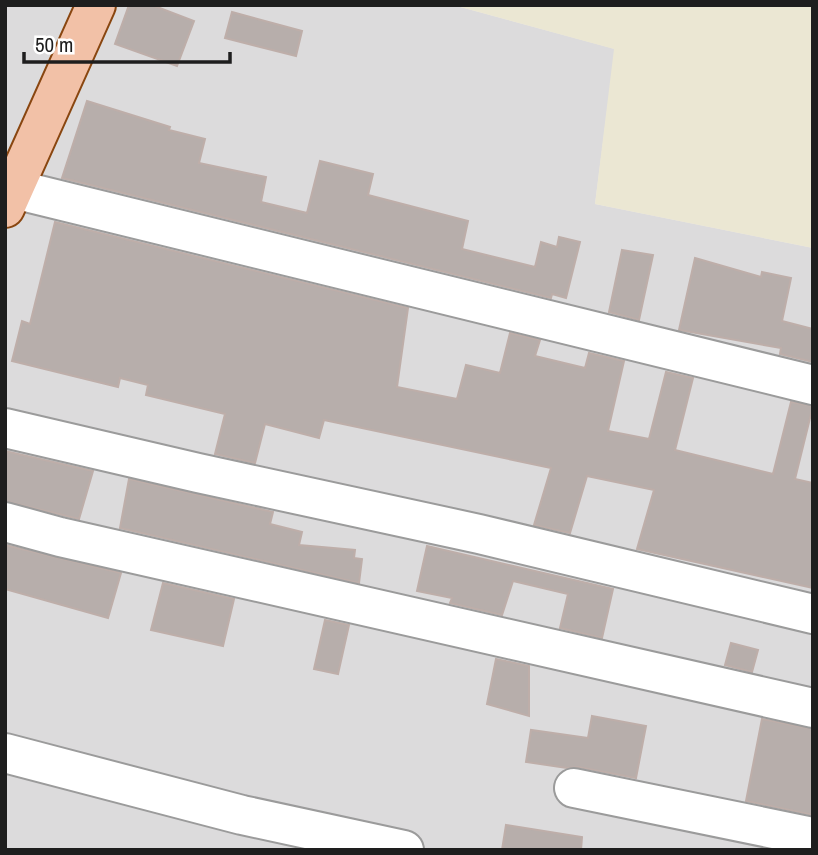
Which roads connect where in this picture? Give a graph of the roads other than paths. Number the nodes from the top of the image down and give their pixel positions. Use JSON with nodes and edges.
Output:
{"nodes":[{"id":1,"x":96,"y":5,"type":"edge"},
{"id":2,"x":10,"y":199,"type":"edge"},
{"id":3,"x":813,"y":385,"type":"edge"},
{"id":4,"x":5,"y":428,"type":"edge"},
{"id":5,"x":5,"y":522,"type":"edge"},
{"id":6,"x":813,"y":614,"type":"edge"},
{"id":7,"x":813,"y":708,"type":"edge"},
{"id":8,"x":5,"y":753,"type":"edge"},
{"id":9,"x":574,"y":789,"type":"dead end"},
{"id":10,"x":813,"y":837,"type":"edge"},
{"id":11,"x":404,"y":850,"type":"edge"}],
"edges":[{"from":1,"to":2,"type":"main road"},
{"from":2,"to":3,"type":"street"},
{"from":4,"to":6,"type":"street"},
{"from":5,"to":7,"type":"street"},
{"from":8,"to":11,"type":"street"},
{"from":9,"to":10,"type":"street"}]}
